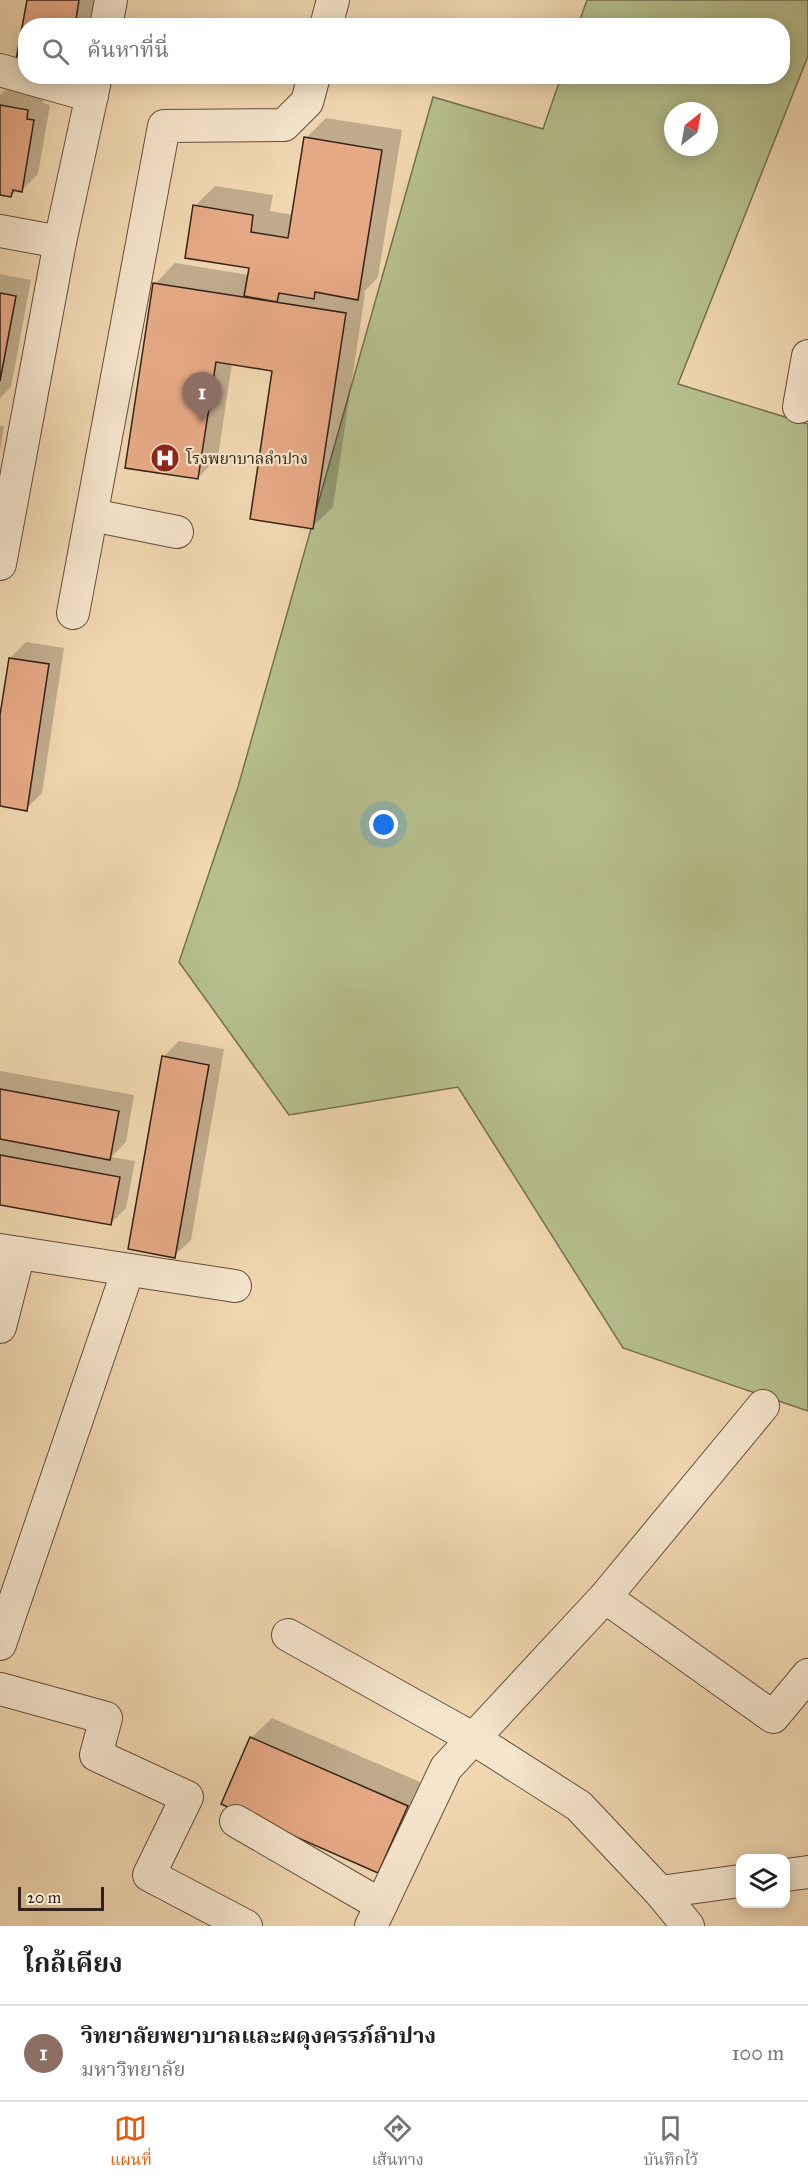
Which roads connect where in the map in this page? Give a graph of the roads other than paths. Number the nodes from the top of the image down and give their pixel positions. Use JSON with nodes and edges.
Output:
{"nodes":[{"id":1,"x":111,"y":0,"type":"edge"},
{"id":2,"x":333,"y":0,"type":"edge"},
{"id":3,"x":108,"y":18,"type":"edge"},
{"id":4,"x":328,"y":18,"type":"edge"},
{"id":5,"x":0,"y":70,"type":"edge"},
{"id":6,"x":18,"y":73,"type":"edge"},
{"id":7,"x":312,"y":84,"type":"edge"},
{"id":8,"x":94,"y":86,"type":"edge"},
{"id":9,"x":0,"y":231,"type":"edge"},
{"id":10,"x":60,"y":242,"type":"junction"},
{"id":11,"x":808,"y":356,"type":"edge"},
{"id":12,"x":799,"y":407,"type":"dead end"},
{"id":13,"x":92,"y":515,"type":"junction"},
{"id":14,"x":177,"y":532,"type":"dead end"},
{"id":15,"x":0,"y":564,"type":"edge"},
{"id":16,"x":73,"y":613,"type":"dead end"},
{"id":17,"x":10,"y":1251,"type":"edge"},
{"id":18,"x":128,"y":1270,"type":"junction"},
{"id":19,"x":235,"y":1286,"type":"dead end"},
{"id":20,"x":0,"y":1327,"type":"edge"},
{"id":21,"x":763,"y":1406,"type":"dead end"},
{"id":22,"x":605,"y":1597,"type":"junction"},
{"id":23,"x":288,"y":1635,"type":"dead end"},
{"id":24,"x":0,"y":1644,"type":"edge"},
{"id":25,"x":808,"y":1675,"type":"edge"},
{"id":26,"x":0,"y":1689,"type":"edge"},
{"id":27,"x":474,"y":1739,"type":"junction"},
{"id":28,"x":236,"y":1821,"type":"dead end"},
{"id":29,"x":808,"y":1872,"type":"edge"},
{"id":30,"x":790,"y":1874,"type":"edge"},
{"id":31,"x":736,"y":1882,"type":"edge"},
{"id":32,"x":660,"y":1892,"type":"junction"},
{"id":33,"x":376,"y":1915,"type":"edge"},
{"id":34,"x":246,"y":1926,"type":"edge"},
{"id":35,"x":688,"y":1926,"type":"edge"}],
"edges":[{"from":1,"to":3,"type":"street"},
{"from":2,"to":4,"type":"street"},
{"from":5,"to":6,"type":"street"},
{"from":7,"to":13,"type":"street"},
{"from":8,"to":10,"type":"street"},
{"from":9,"to":10,"type":"street"},
{"from":10,"to":15,"type":"street"},
{"from":11,"to":12,"type":"street"},
{"from":13,"to":14,"type":"street"},
{"from":13,"to":16,"type":"street"},
{"from":17,"to":18,"type":"street"},
{"from":17,"to":20,"type":"street"},
{"from":18,"to":19,"type":"street"},
{"from":18,"to":24,"type":"street"},
{"from":21,"to":22,"type":"street"},
{"from":22,"to":25,"type":"street"},
{"from":22,"to":27,"type":"street"},
{"from":23,"to":27,"type":"street"},
{"from":26,"to":34,"type":"street"},
{"from":27,"to":32,"type":"street"},
{"from":27,"to":33,"type":"street"},
{"from":28,"to":33,"type":"street"},
{"from":29,"to":30,"type":"street"},
{"from":31,"to":32,"type":"street"},
{"from":32,"to":35,"type":"street"}]}
